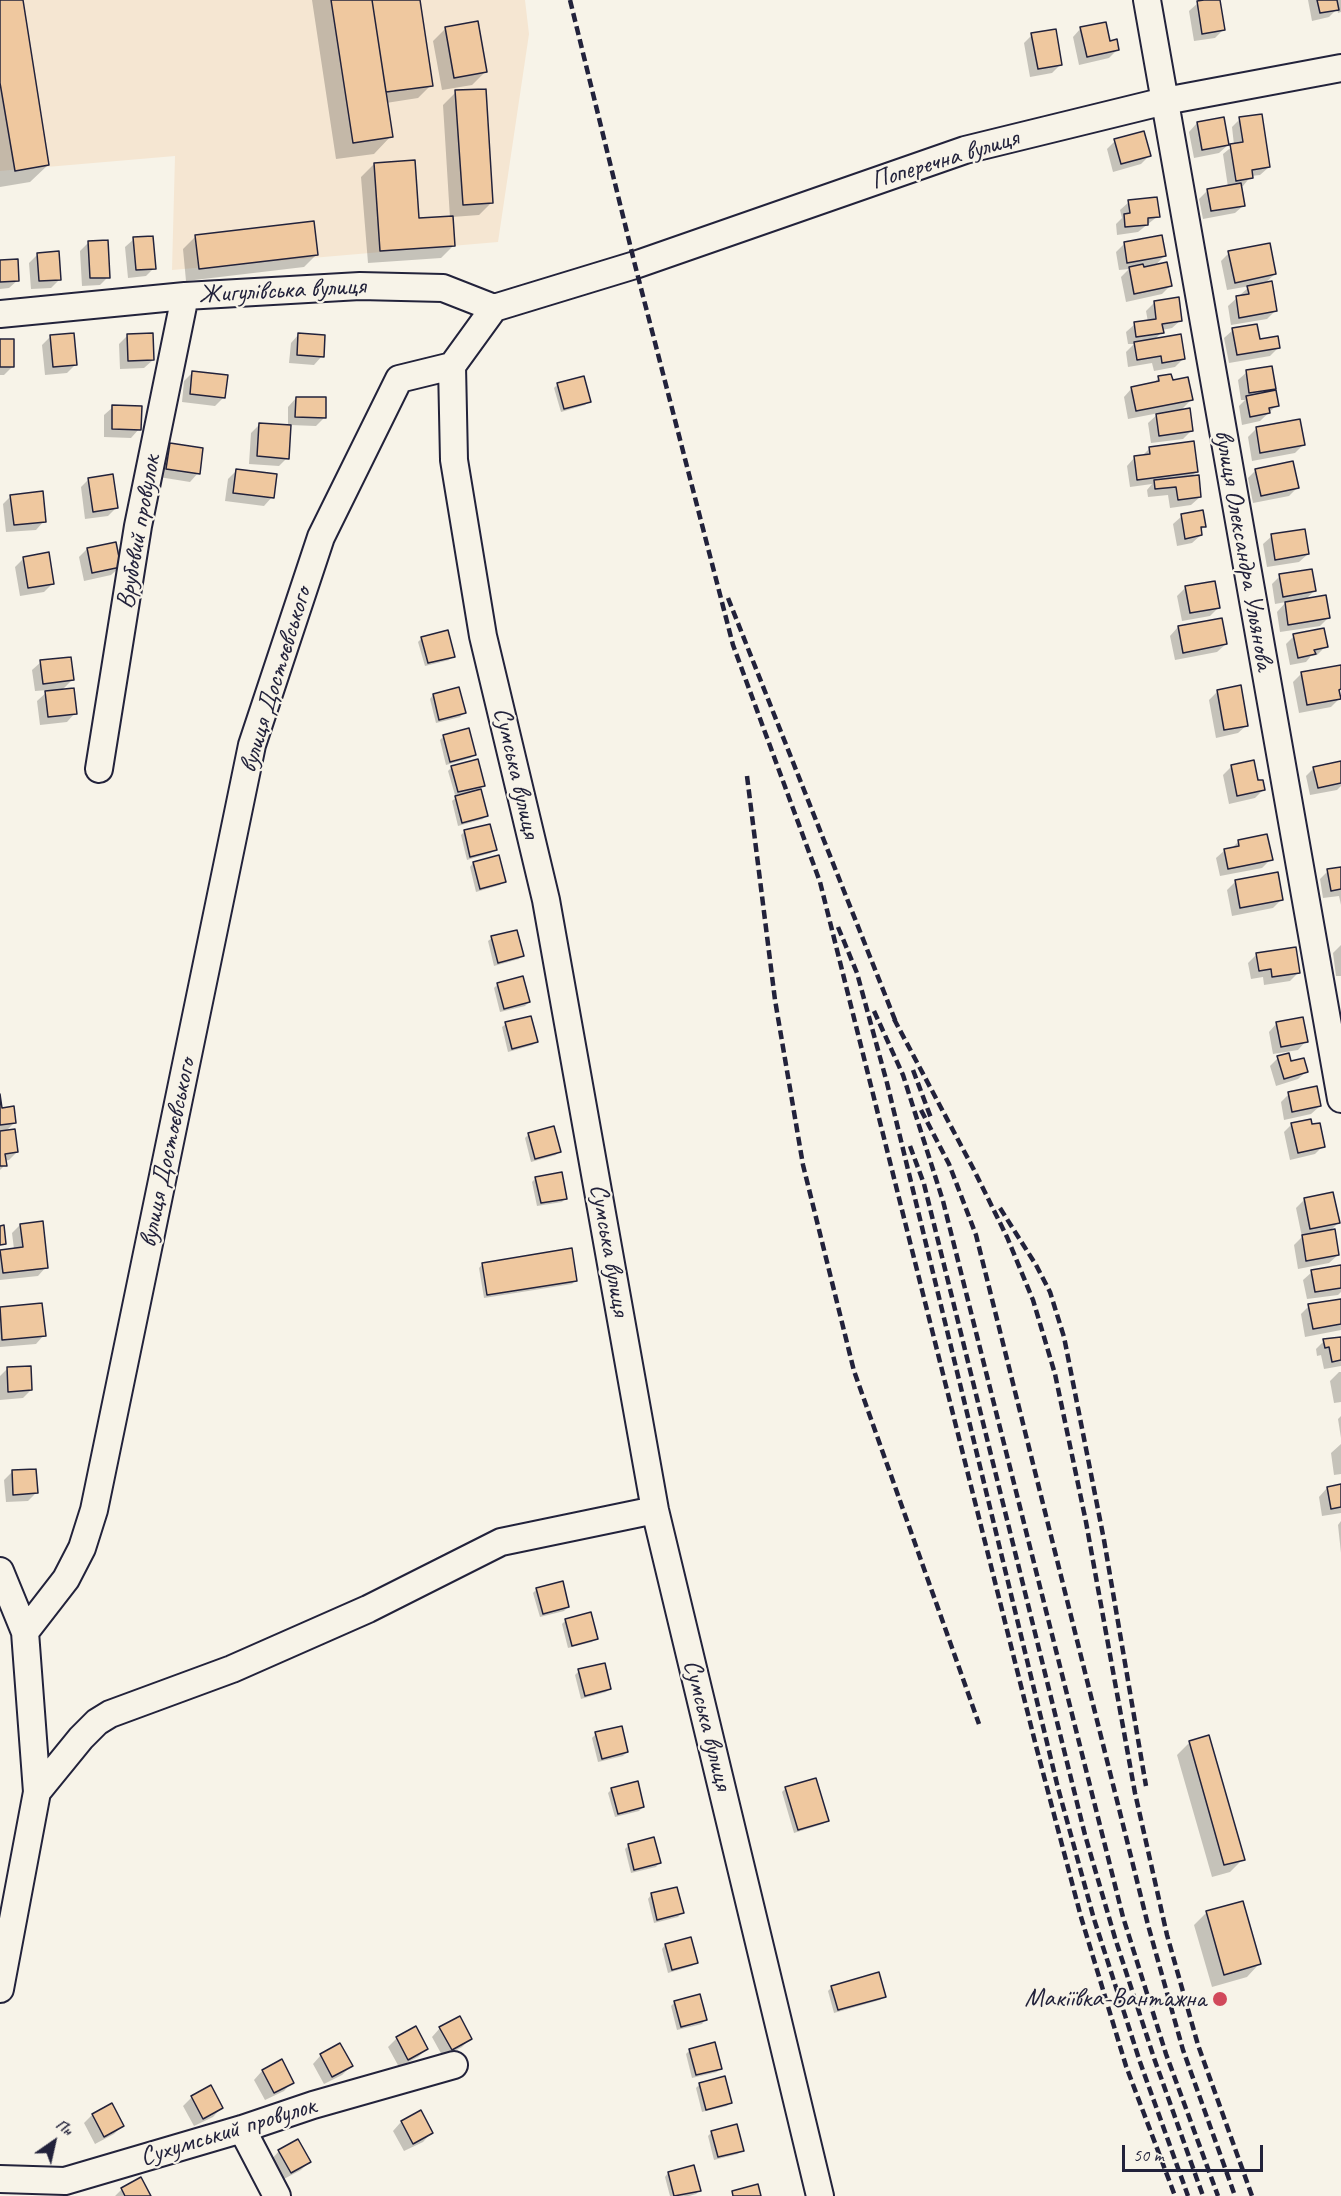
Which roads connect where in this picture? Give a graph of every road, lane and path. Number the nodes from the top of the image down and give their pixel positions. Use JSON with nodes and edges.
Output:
{"nodes":[{"id":1,"x":1147,"y":0,"type":"edge"},
{"id":2,"x":1341,"y":68,"type":"edge"},
{"id":3,"x":1165,"y":101,"type":"junction"},
{"id":4,"x":185,"y":296,"type":"junction"},
{"id":5,"x":494,"y":308,"type":"junction"},
{"id":6,"x":0,"y":314,"type":"edge"},
{"id":7,"x":452,"y":366,"type":"junction"},
{"id":8,"x":99,"y":769,"type":"dead end"},
{"id":9,"x":1341,"y":1099,"type":"edge"},
{"id":10,"x":655,"y":1510,"type":"junction"},
{"id":11,"x":0,"y":1571,"type":"edge"},
{"id":12,"x":25,"y":1632,"type":"junction"},
{"id":13,"x":37,"y":1792,"type":"junction"},
{"id":14,"x":0,"y":1989,"type":"edge"},
{"id":15,"x":454,"y":2066,"type":"dead end"},
{"id":16,"x":242,"y":2129,"type":"junction"},
{"id":17,"x":0,"y":2179,"type":"edge"},
{"id":18,"x":68,"y":2188,"type":"edge"},
{"id":19,"x":277,"y":2196,"type":"edge"},
{"id":20,"x":820,"y":2196,"type":"edge"}],
"edges":[{"from":1,"to":3,"type":"street","name":"вулиця Олександра Ульянова"},
{"from":2,"to":3,"type":"street","name":"Поперечна вулиця"},
{"from":3,"to":5,"type":"street","name":"Поперечна вулиця"},
{"from":3,"to":9,"type":"street","name":"вулиця Олександра Ульянова"},
{"from":4,"to":5,"type":"street","name":"Жигулівська вулиця"},
{"from":4,"to":6,"type":"street","name":"Жигулівська вулиця"},
{"from":4,"to":8,"type":"street","name":"Врубовий провулок"},
{"from":5,"to":7,"type":"street"},
{"from":7,"to":10,"type":"street","name":"Сумська вулиця"},
{"from":7,"to":12,"type":"street","name":"вулиця Достоєвського"},
{"from":10,"to":13,"type":"street"},
{"from":10,"to":20,"type":"street","name":"Сумська вулиця"},
{"from":11,"to":12,"type":"street"},
{"from":12,"to":13,"type":"street"},
{"from":13,"to":14,"type":"street"},
{"from":15,"to":16,"type":"street","name":"Сухумський провулок"},
{"from":16,"to":18,"type":"street","name":"Сухумський провулок"},
{"from":16,"to":19,"type":"street"},
{"from":17,"to":18,"type":"street","name":"Сухумський провулок"}]}
